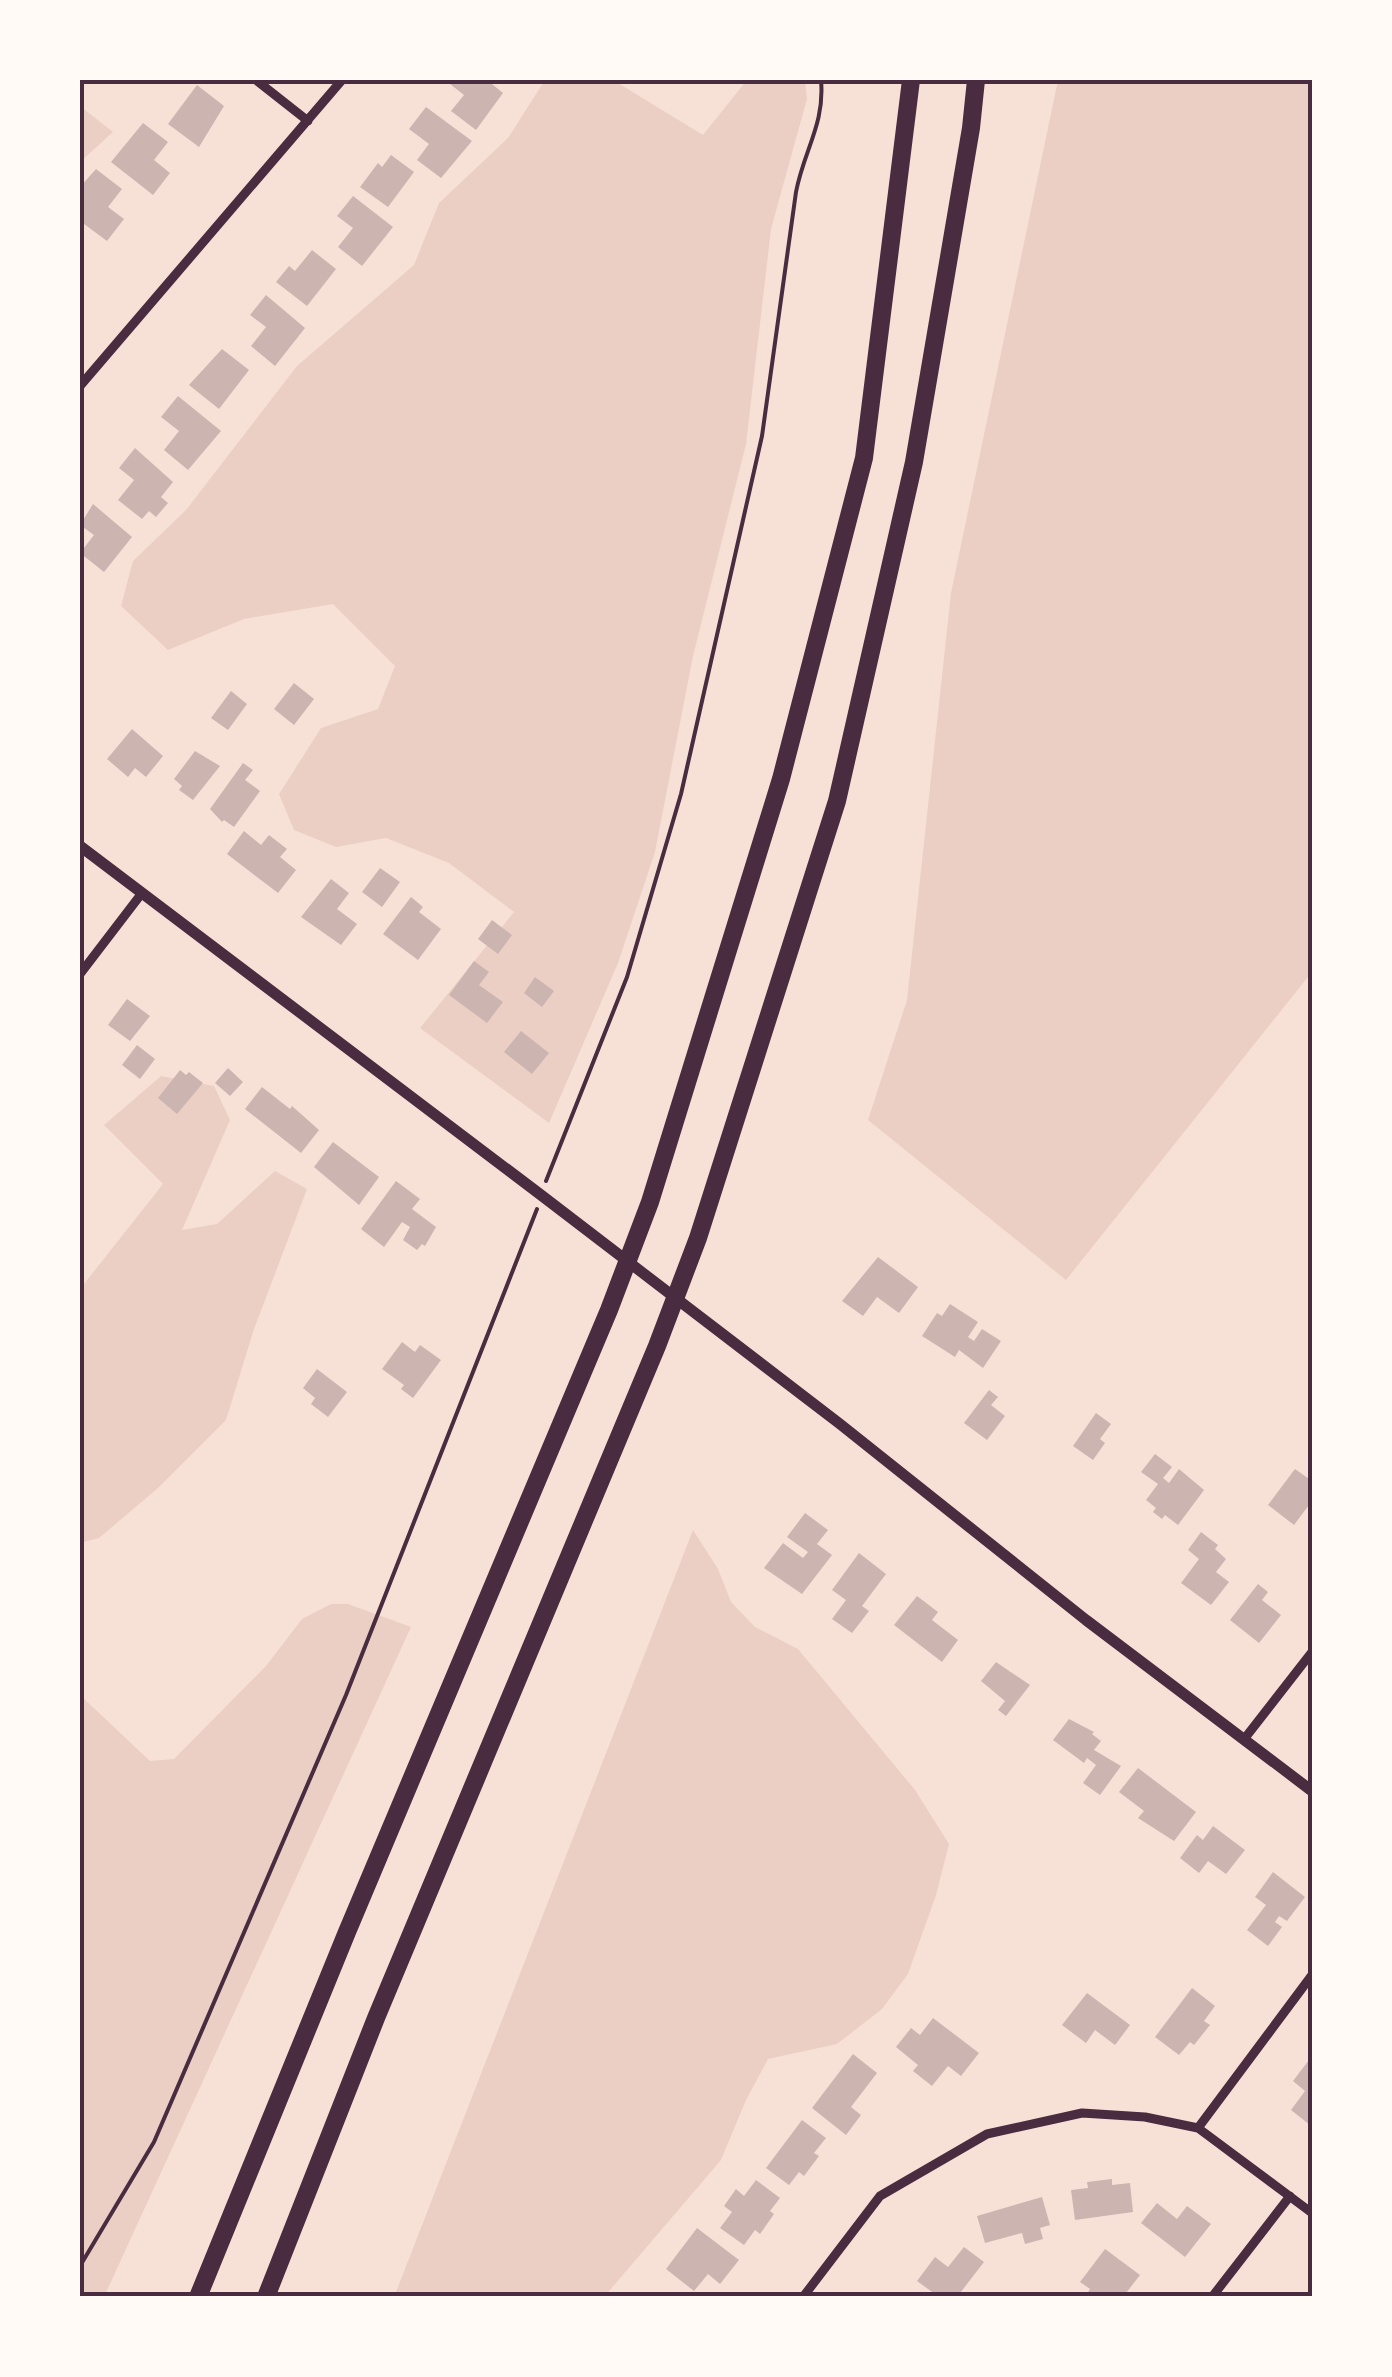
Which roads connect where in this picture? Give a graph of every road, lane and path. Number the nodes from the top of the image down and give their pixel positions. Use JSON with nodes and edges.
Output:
{"nodes":[{"id":1,"x":256,"y":80,"type":"edge"},
{"id":2,"x":342,"y":80,"type":"edge"},
{"id":3,"x":821,"y":80,"type":"edge"},
{"id":4,"x":912,"y":80,"type":"edge"},
{"id":5,"x":976,"y":80,"type":"edge"},
{"id":6,"x":308,"y":121,"type":"junction"},
{"id":7,"x":80,"y":386,"type":"edge"},
{"id":8,"x":80,"y":846,"type":"edge"},
{"id":9,"x":142,"y":893,"type":"junction"},
{"id":10,"x":80,"y":974,"type":"edge"},
{"id":11,"x":546,"y":1181,"type":"dead end"},
{"id":12,"x":536,"y":1212,"type":"dead end"},
{"id":13,"x":1312,"y":1652,"type":"edge"},
{"id":14,"x":1245,"y":1738,"type":"junction"},
{"id":15,"x":1312,"y":1792,"type":"edge"},
{"id":16,"x":1312,"y":1975,"type":"edge"},
{"id":17,"x":1198,"y":2128,"type":"junction"},
{"id":18,"x":1290,"y":2196,"type":"junction"},
{"id":19,"x":1312,"y":2214,"type":"edge"},
{"id":20,"x":80,"y":2266,"type":"edge"},
{"id":21,"x":198,"y":2297,"type":"edge"},
{"id":22,"x":266,"y":2297,"type":"edge"},
{"id":23,"x":803,"y":2297,"type":"edge"},
{"id":24,"x":1212,"y":2297,"type":"edge"}],
"edges":[{"from":1,"to":6,"type":"street"},
{"from":2,"to":6,"type":"street"},
{"from":3,"to":11,"type":"path"},
{"from":4,"to":21,"type":"highway"},
{"from":5,"to":22,"type":"highway"},
{"from":6,"to":7,"type":"street"},
{"from":8,"to":9,"type":"street"},
{"from":9,"to":10,"type":"street"},
{"from":9,"to":14,"type":"street"},
{"from":12,"to":20,"type":"path"},
{"from":13,"to":14,"type":"street"},
{"from":14,"to":15,"type":"street"},
{"from":16,"to":17,"type":"street"},
{"from":17,"to":18,"type":"street"},
{"from":17,"to":23,"type":"street"},
{"from":18,"to":19,"type":"street"},
{"from":18,"to":24,"type":"street"}]}
